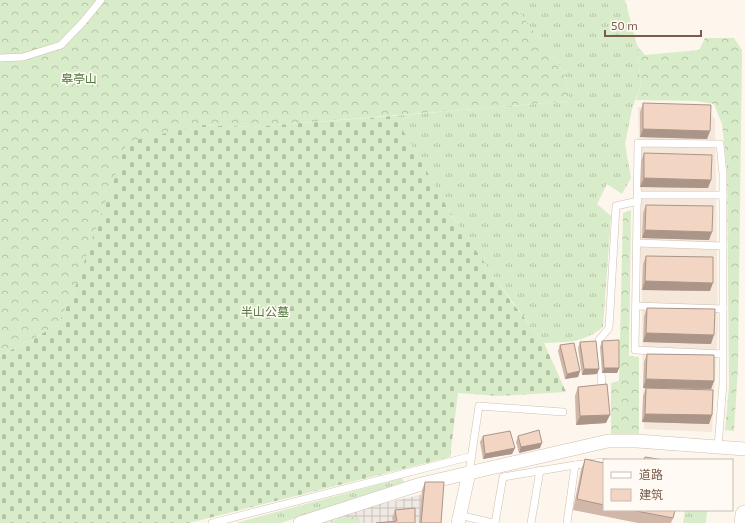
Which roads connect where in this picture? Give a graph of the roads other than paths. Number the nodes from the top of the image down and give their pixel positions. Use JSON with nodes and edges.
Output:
{"nodes":[{"id":1,"x":102,"y":0,"type":"edge"},
{"id":2,"x":0,"y":58,"type":"edge"},
{"id":3,"x":723,"y":195,"type":"junction"},
{"id":4,"x":638,"y":198,"type":"junction"},
{"id":5,"x":637,"y":243,"type":"junction"},
{"id":6,"x":723,"y":246,"type":"junction"},
{"id":7,"x":636,"y":306,"type":"junction"},
{"id":8,"x":723,"y":309,"type":"junction"},
{"id":9,"x":723,"y":354,"type":"junction"},
{"id":10,"x":602,"y":388,"type":"edge"},
{"id":11,"x":563,"y":412,"type":"dead end"},
{"id":12,"x":718,"y":446,"type":"junction"},
{"id":13,"x":745,"y":450,"type":"edge"},
{"id":14,"x":472,"y":456,"type":"junction"},
{"id":15,"x":603,"y":462,"type":"edge"},
{"id":16,"x":575,"y":464,"type":"junction"},
{"id":17,"x":540,"y":470,"type":"junction"},
{"id":18,"x":469,"y":473,"type":"junction"},
{"id":19,"x":745,"y":515,"type":"edge"},
{"id":20,"x":459,"y":519,"type":"edge"},
{"id":21,"x":212,"y":523,"type":"edge"},
{"id":22,"x":300,"y":523,"type":"edge"},
{"id":23,"x":494,"y":523,"type":"edge"},
{"id":24,"x":531,"y":523,"type":"edge"},
{"id":25,"x":567,"y":523,"type":"edge"},
{"id":26,"x":744,"y":523,"type":"edge"}],
"edges":[{"from":1,"to":2,"type":"lane"},
{"from":3,"to":4,"type":"lane"},
{"from":3,"to":4,"type":"lane"},
{"from":3,"to":6,"type":"lane"},
{"from":4,"to":5,"type":"lane"},
{"from":4,"to":10,"type":"lane"},
{"from":5,"to":6,"type":"lane"},
{"from":5,"to":7,"type":"lane"},
{"from":6,"to":8,"type":"lane"},
{"from":7,"to":8,"type":"lane"},
{"from":7,"to":9,"type":"lane"},
{"from":8,"to":9,"type":"lane"},
{"from":9,"to":12,"type":"lane"},
{"from":11,"to":14,"type":"lane"},
{"from":12,"to":13,"type":"street"},
{"from":12,"to":18,"type":"street"},
{"from":14,"to":18,"type":"lane"},
{"from":14,"to":21,"type":"lane"},
{"from":15,"to":16,"type":"lane"},
{"from":16,"to":17,"type":"lane"},
{"from":16,"to":25,"type":"lane"},
{"from":17,"to":23,"type":"lane"},
{"from":17,"to":24,"type":"lane"},
{"from":18,"to":20,"type":"street"},
{"from":18,"to":22,"type":"street"},
{"from":19,"to":26,"type":"main road"},
{"from":20,"to":23,"type":"lane"}]}
